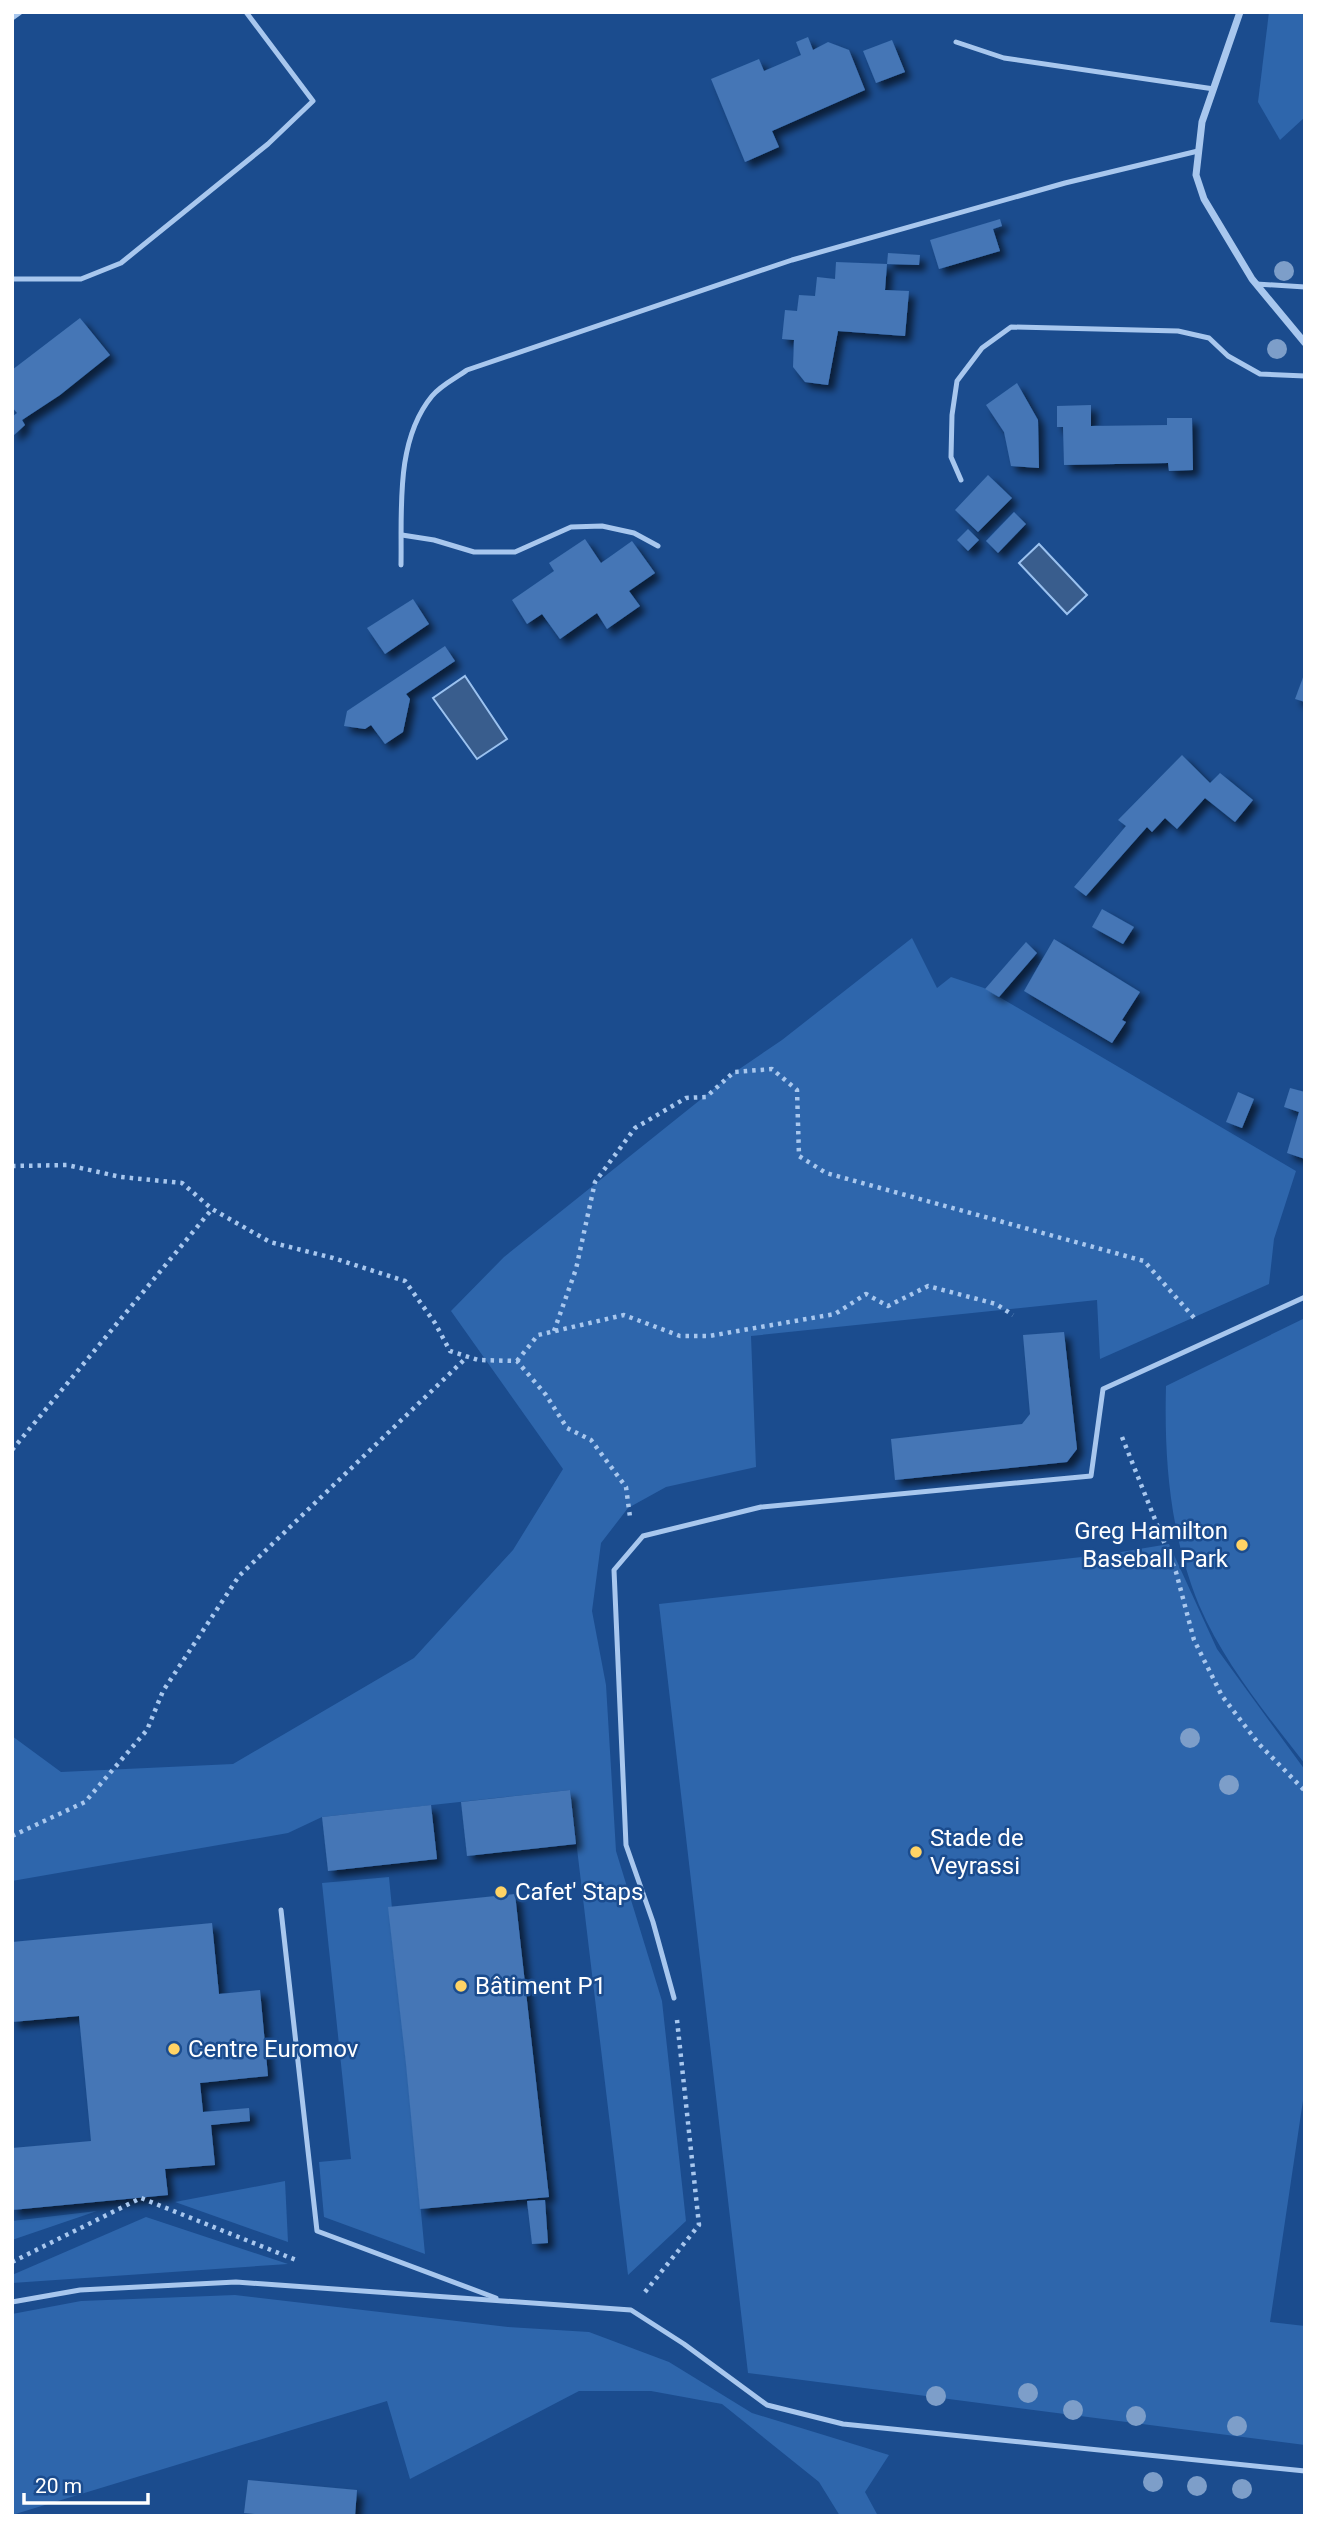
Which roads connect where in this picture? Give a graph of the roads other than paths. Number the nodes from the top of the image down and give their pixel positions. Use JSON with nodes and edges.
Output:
{"nodes":[{"id":1,"x":19,"y":12,"type":"edge"},
{"id":2,"x":246,"y":12,"type":"edge"},
{"id":3,"x":1240,"y":12,"type":"edge"},
{"id":4,"x":12,"y":17,"type":"edge"},
{"id":5,"x":956,"y":42,"type":"dead end"},
{"id":6,"x":1214,"y":89,"type":"junction"},
{"id":7,"x":1198,"y":150,"type":"junction"},
{"id":8,"x":12,"y":279,"type":"edge"},
{"id":9,"x":1256,"y":284,"type":"junction"},
{"id":10,"x":1305,"y":287,"type":"edge"},
{"id":11,"x":1305,"y":343,"type":"edge"},
{"id":12,"x":1305,"y":376,"type":"edge"},
{"id":13,"x":961,"y":480,"type":"dead end"},
{"id":14,"x":401,"y":535,"type":"junction"},
{"id":15,"x":658,"y":546,"type":"dead end"},
{"id":16,"x":401,"y":565,"type":"dead end"},
{"id":17,"x":1305,"y":1297,"type":"edge"},
{"id":18,"x":281,"y":1910,"type":"dead end"},
{"id":19,"x":674,"y":1998,"type":"road end"},
{"id":20,"x":503,"y":2300,"type":"junction"},
{"id":21,"x":12,"y":2302,"type":"edge"},
{"id":22,"x":1305,"y":2471,"type":"edge"}],
"edges":[{"from":1,"to":4,"type":"street"},
{"from":2,"to":8,"type":"lane"},
{"from":3,"to":6,"type":"street"},
{"from":5,"to":6,"type":"lane"},
{"from":6,"to":7,"type":"street"},
{"from":7,"to":9,"type":"street"},
{"from":7,"to":14,"type":"lane"},
{"from":9,"to":10,"type":"lane"},
{"from":9,"to":11,"type":"street"},
{"from":12,"to":13,"type":"lane"},
{"from":14,"to":15,"type":"lane"},
{"from":14,"to":16,"type":"lane"},
{"from":17,"to":19,"type":"lane"},
{"from":18,"to":20,"type":"lane"},
{"from":20,"to":21,"type":"lane"},
{"from":20,"to":22,"type":"lane"}]}
